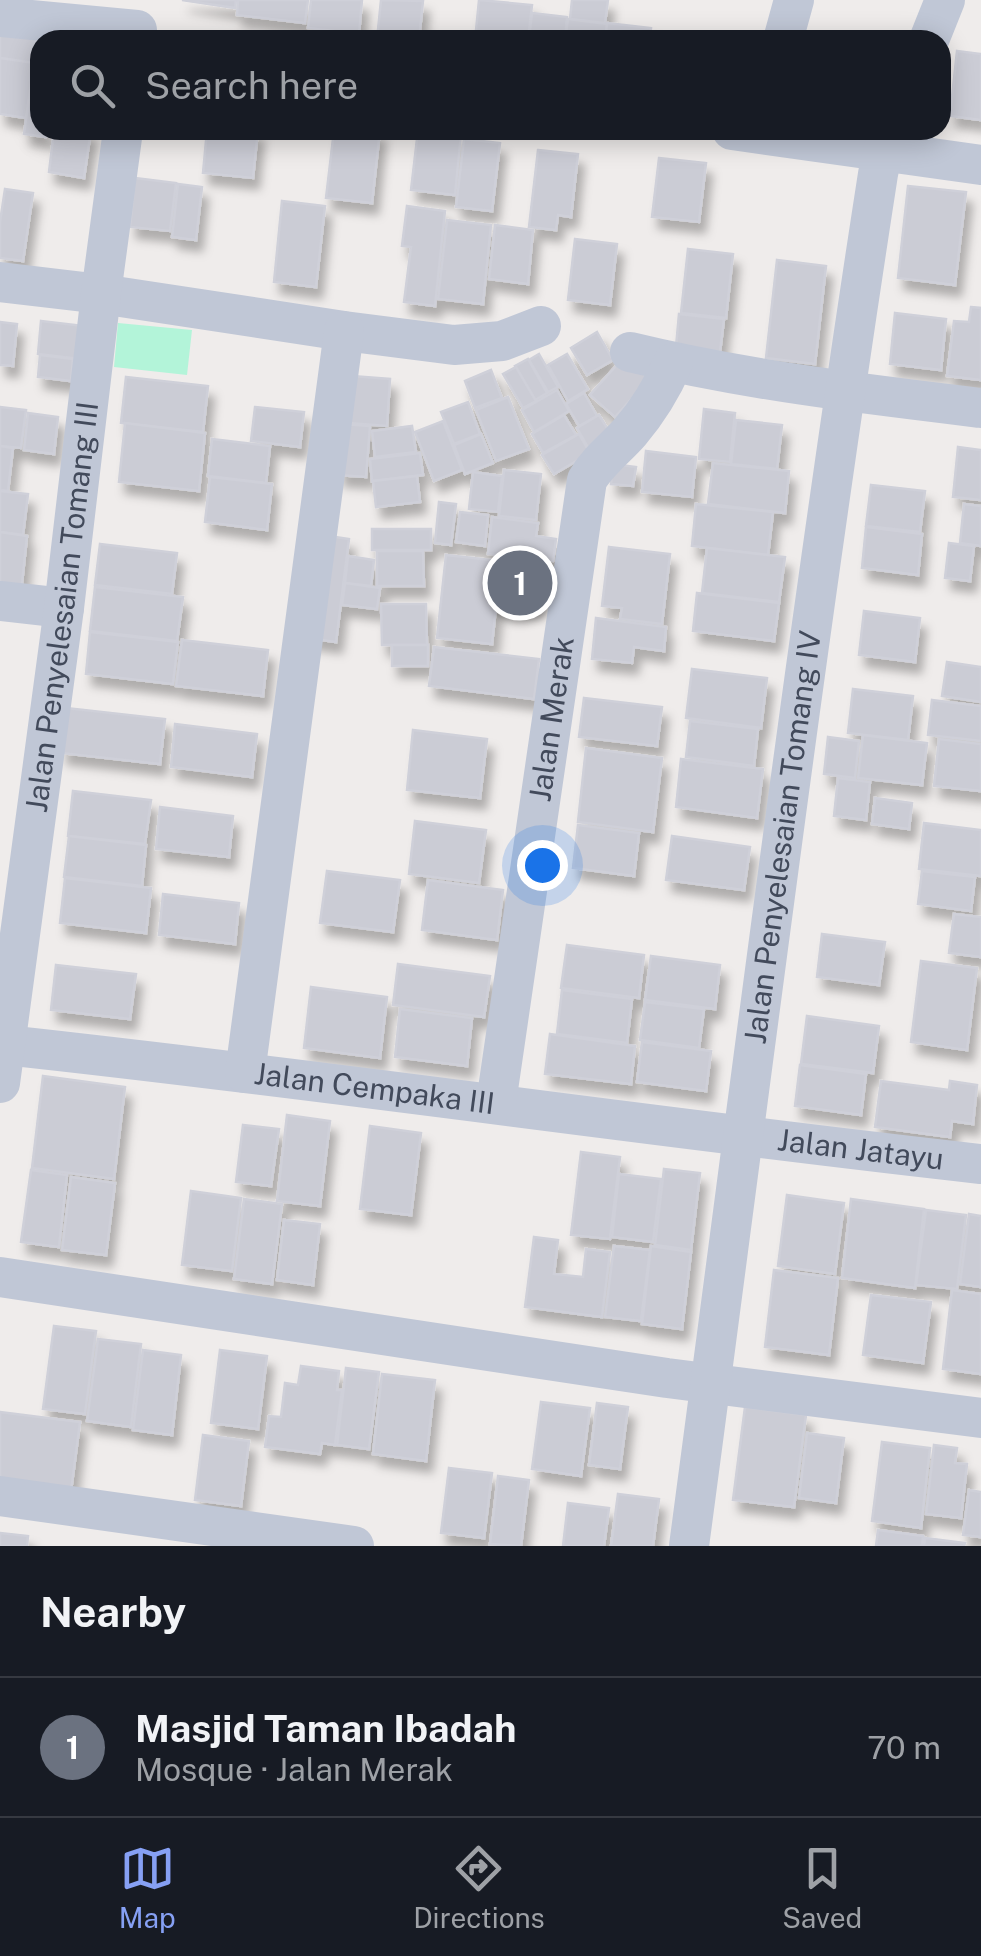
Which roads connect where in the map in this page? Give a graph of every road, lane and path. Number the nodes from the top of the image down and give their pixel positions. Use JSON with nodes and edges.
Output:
{"nodes":[{"id":1,"x":794,"y":0,"type":"edge"},
{"id":2,"x":945,"y":0,"type":"edge"},
{"id":3,"x":0,"y":17,"type":"edge"},
{"id":4,"x":138,"y":24,"type":"edge"},
{"id":5,"x":786,"y":30,"type":"edge"},
{"id":6,"x":932,"y":30,"type":"edge"},
{"id":7,"x":123,"y":140,"type":"edge"},
{"id":8,"x":887,"y":140,"type":"edge"},
{"id":9,"x":981,"y":164,"type":"edge"},
{"id":10,"x":0,"y":282,"type":"edge"},
{"id":11,"x":100,"y":294,"type":"junction"},
{"id":12,"x":541,"y":326,"type":"dead end"},
{"id":13,"x":344,"y":331,"type":"junction"},
{"id":14,"x":630,"y":352,"type":"dead end"},
{"id":15,"x":673,"y":362,"type":"junction"},
{"id":16,"x":844,"y":391,"type":"junction"},
{"id":17,"x":981,"y":408,"type":"edge"},
{"id":18,"x":0,"y":601,"type":"edge"},
{"id":19,"x":64,"y":608,"type":"junction"},
{"id":20,"x":2,"y":1064,"type":"edge"},
{"id":21,"x":246,"y":1073,"type":"junction"},
{"id":22,"x":496,"y":1103,"type":"junction"},
{"id":23,"x":742,"y":1137,"type":"junction"},
{"id":24,"x":981,"y":1164,"type":"edge"},
{"id":25,"x":0,"y":1276,"type":"edge"},
{"id":26,"x":711,"y":1384,"type":"junction"},
{"id":27,"x":981,"y":1418,"type":"edge"},
{"id":28,"x":0,"y":1496,"type":"edge"},
{"id":29,"x":354,"y":1546,"type":"edge"},
{"id":30,"x":690,"y":1546,"type":"edge"}],
"edges":[{"from":1,"to":5,"type":"street"},
{"from":2,"to":6,"type":"street"},
{"from":3,"to":4,"type":"street"},
{"from":7,"to":11,"type":"street","name":"Jalan Penyelesaian Tomang III"},
{"from":8,"to":9,"type":"street"},
{"from":8,"to":16,"type":"street","name":"Jalan Penyelesaian Tomang IV"},
{"from":10,"to":11,"type":"street"},
{"from":11,"to":13,"type":"street"},
{"from":11,"to":19,"type":"street","name":"Jalan Penyelesaian Tomang III"},
{"from":12,"to":13,"type":"street"},
{"from":13,"to":21,"type":"street"},
{"from":14,"to":15,"type":"street"},
{"from":15,"to":16,"type":"street"},
{"from":15,"to":22,"type":"street","name":"Jalan Merak"},
{"from":16,"to":17,"type":"street"},
{"from":16,"to":23,"type":"street","name":"Jalan Penyelesaian Tomang IV"},
{"from":18,"to":19,"type":"street"},
{"from":19,"to":20,"type":"street","name":"Jalan Penyelesaian Tomang III"},
{"from":20,"to":21,"type":"street","name":"Jalan Cempaka III"},
{"from":21,"to":22,"type":"street","name":"Jalan Cempaka III"},
{"from":22,"to":23,"type":"street","name":"Jalan Cempaka III"},
{"from":23,"to":24,"type":"street","name":"Jalan Jatayu"},
{"from":23,"to":26,"type":"street","name":"Jalan Penyelesaian Tomang IV"},
{"from":25,"to":26,"type":"street"},
{"from":26,"to":27,"type":"street"},
{"from":26,"to":30,"type":"street","name":"Jalan Penyelesaian Tomang IV"},
{"from":28,"to":29,"type":"street"}]}
